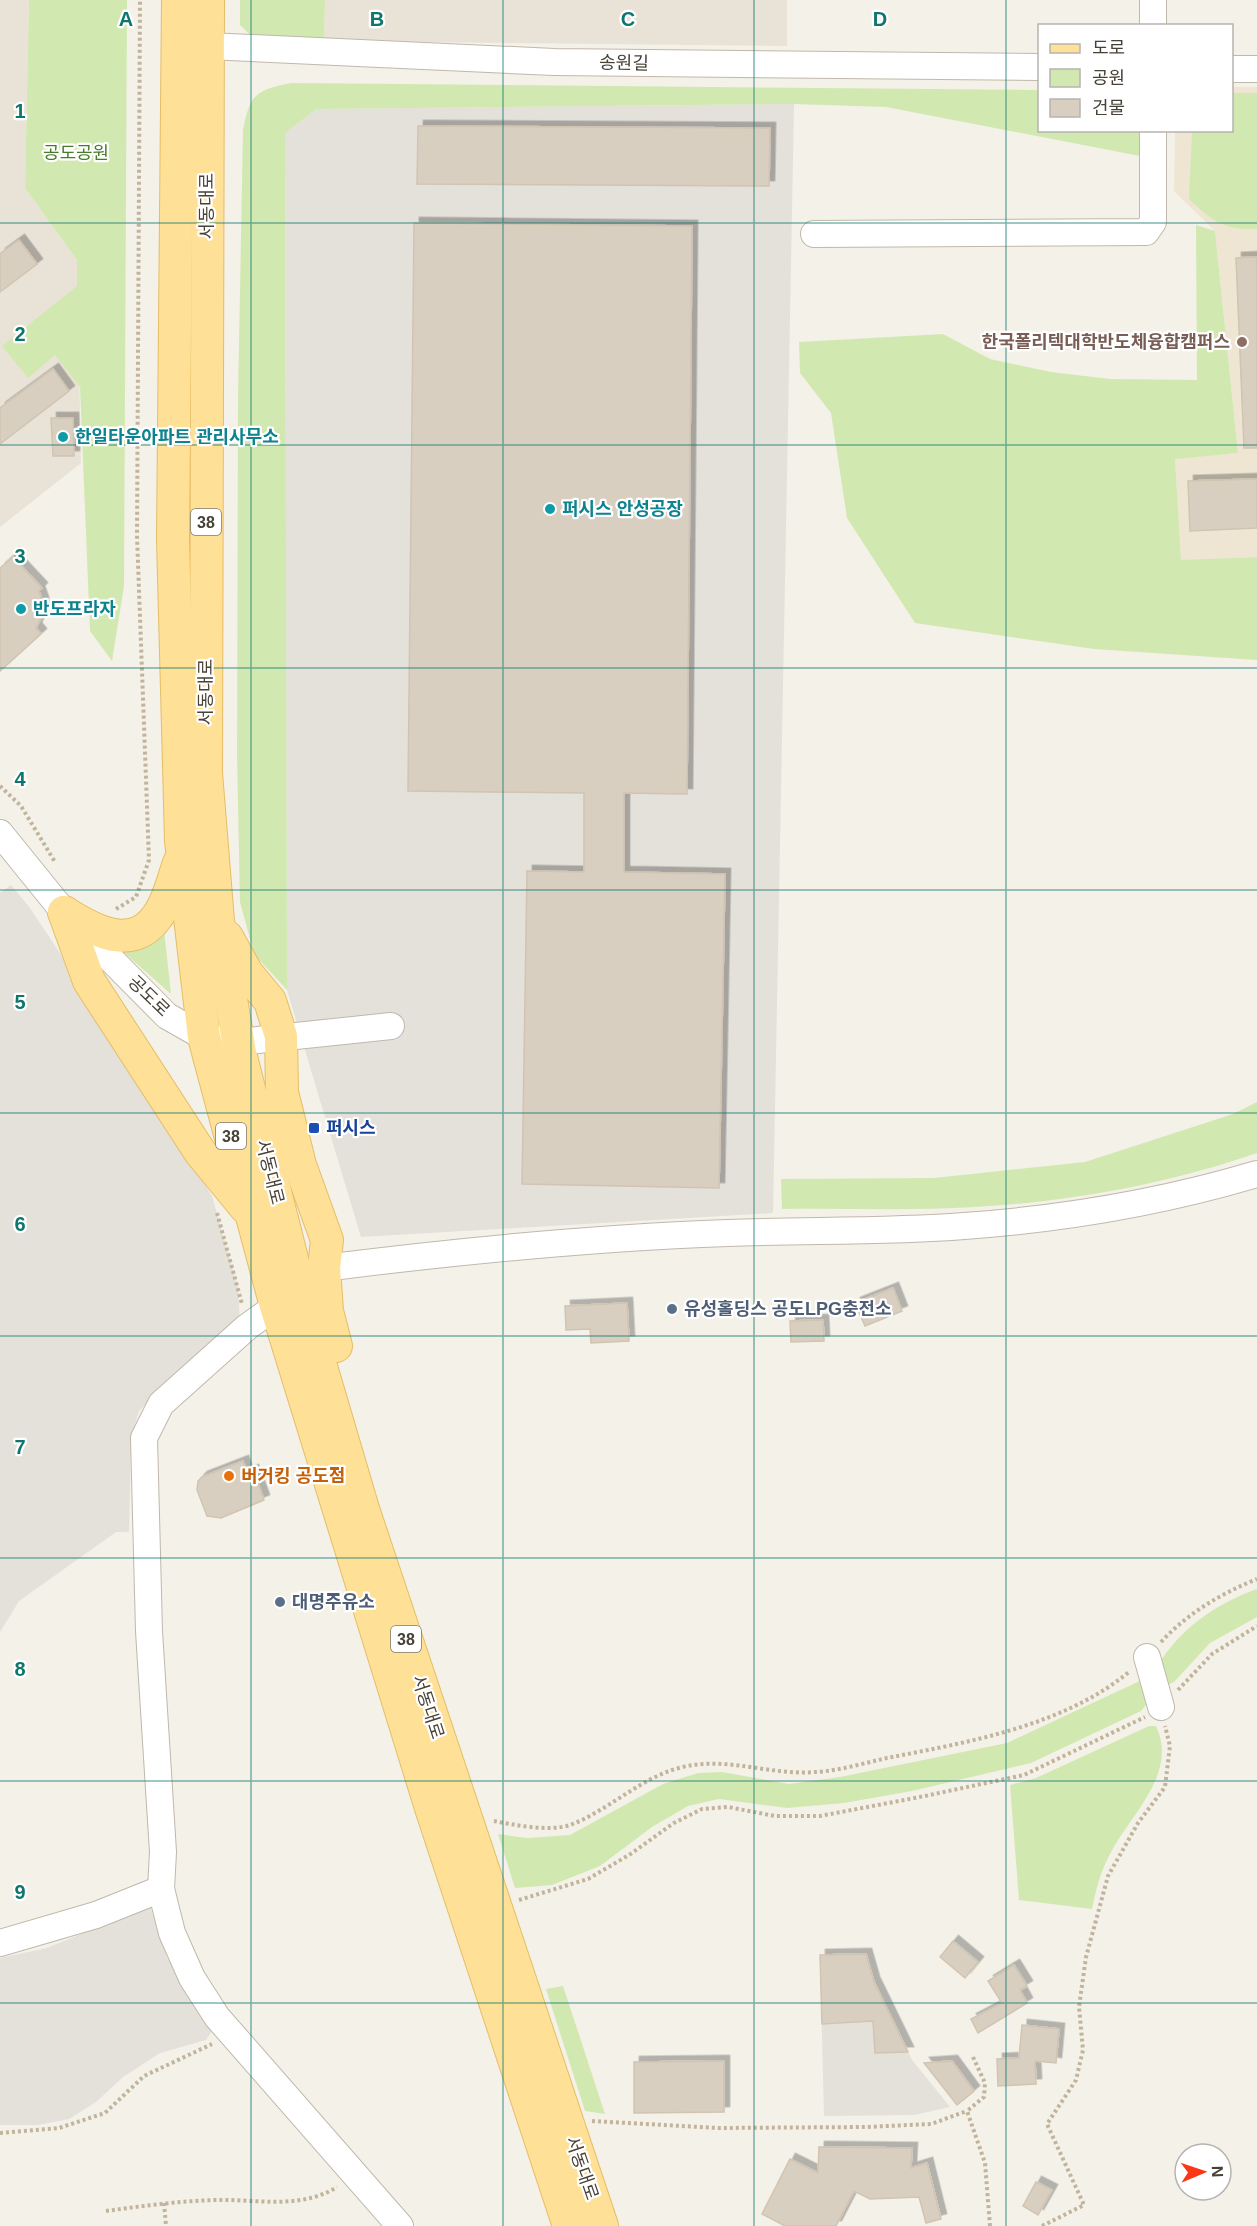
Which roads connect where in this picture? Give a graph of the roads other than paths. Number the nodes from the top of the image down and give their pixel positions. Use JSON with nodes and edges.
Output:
{"nodes":[{"id":1,"x":178,"y":0,"type":"edge"},
{"id":2,"x":208,"y":0,"type":"edge"},
{"id":3,"x":1153,"y":0,"type":"edge"},
{"id":4,"x":1153,"y":24,"type":"edge"},
{"id":5,"x":208,"y":46,"type":"junction"},
{"id":6,"x":1038,"y":67,"type":"edge"},
{"id":7,"x":1233,"y":69,"type":"edge"},
{"id":8,"x":1257,"y":69,"type":"edge"},
{"id":9,"x":1153,"y":132,"type":"edge"},
{"id":10,"x":814,"y":234,"type":"dead end"},
{"id":11,"x":0,"y":833,"type":"edge"},
{"id":12,"x":182,"y":854,"type":"junction"},
{"id":13,"x":64,"y":912,"type":"junction"},
{"id":14,"x":218,"y":921,"type":"junction"},
{"id":15,"x":391,"y":1026,"type":"dead end"},
{"id":16,"x":281,"y":1036,"type":"junction"},
{"id":17,"x":204,"y":1037,"type":"junction"},
{"id":18,"x":239,"y":1042,"type":"junction"},
{"id":19,"x":1257,"y":1174,"type":"edge"},
{"id":20,"x":253,"y":1217,"type":"junction"},
{"id":21,"x":324,"y":1268,"type":"junction"},
{"id":22,"x":276,"y":1306,"type":"junction"},
{"id":23,"x":363,"y":1509,"type":"junction"},
{"id":24,"x":1147,"y":1657,"type":"road end"},
{"id":25,"x":1161,"y":1707,"type":"road end"},
{"id":26,"x":161,"y":1889,"type":"junction"},
{"id":27,"x":0,"y":1943,"type":"edge"},
{"id":28,"x":400,"y":2226,"type":"edge"},
{"id":29,"x":569,"y":2226,"type":"edge"},
{"id":30,"x":602,"y":2226,"type":"edge"}],
"edges":[{"from":1,"to":12,"type":"main road","name":"서동대로","number":"38"},
{"from":2,"to":5,"type":"main road","name":"서동대로","number":"38"},
{"from":3,"to":4,"type":"street"},
{"from":5,"to":6,"type":"street","name":"송원길"},
{"from":5,"to":14,"type":"main road","name":"서동대로","number":"38"},
{"from":7,"to":8,"type":"street"},
{"from":9,"to":10,"type":"street"},
{"from":11,"to":13,"type":"street","name":"공도로"},
{"from":12,"to":13,"type":"main road"},
{"from":12,"to":17,"type":"main road","name":"서동대로","number":"38"},
{"from":13,"to":17,"type":"street","name":"공도로"},
{"from":13,"to":20,"type":"main road"},
{"from":14,"to":16,"type":"main road"},
{"from":14,"to":18,"type":"main road","name":"서동대로","number":"38"},
{"from":15,"to":16,"type":"street","name":"공도로"},
{"from":16,"to":18,"type":"street","name":"공도로"},
{"from":16,"to":21,"type":"main road"},
{"from":17,"to":18,"type":"street","name":"공도로"},
{"from":17,"to":20,"type":"main road","name":"서동대로","number":"38"},
{"from":18,"to":23,"type":"main road","name":"서동대로","number":"38"},
{"from":19,"to":21,"type":"street"},
{"from":20,"to":22,"type":"main road","name":"서동대로","number":"38"},
{"from":21,"to":23,"type":"main road"},
{"from":22,"to":26,"type":"street"},
{"from":22,"to":29,"type":"main road","name":"서동대로","number":"38"},
{"from":23,"to":30,"type":"main road","name":"서동대로","number":"38"},
{"from":24,"to":25,"type":"street"},
{"from":26,"to":27,"type":"street"},
{"from":26,"to":28,"type":"street"}]}
